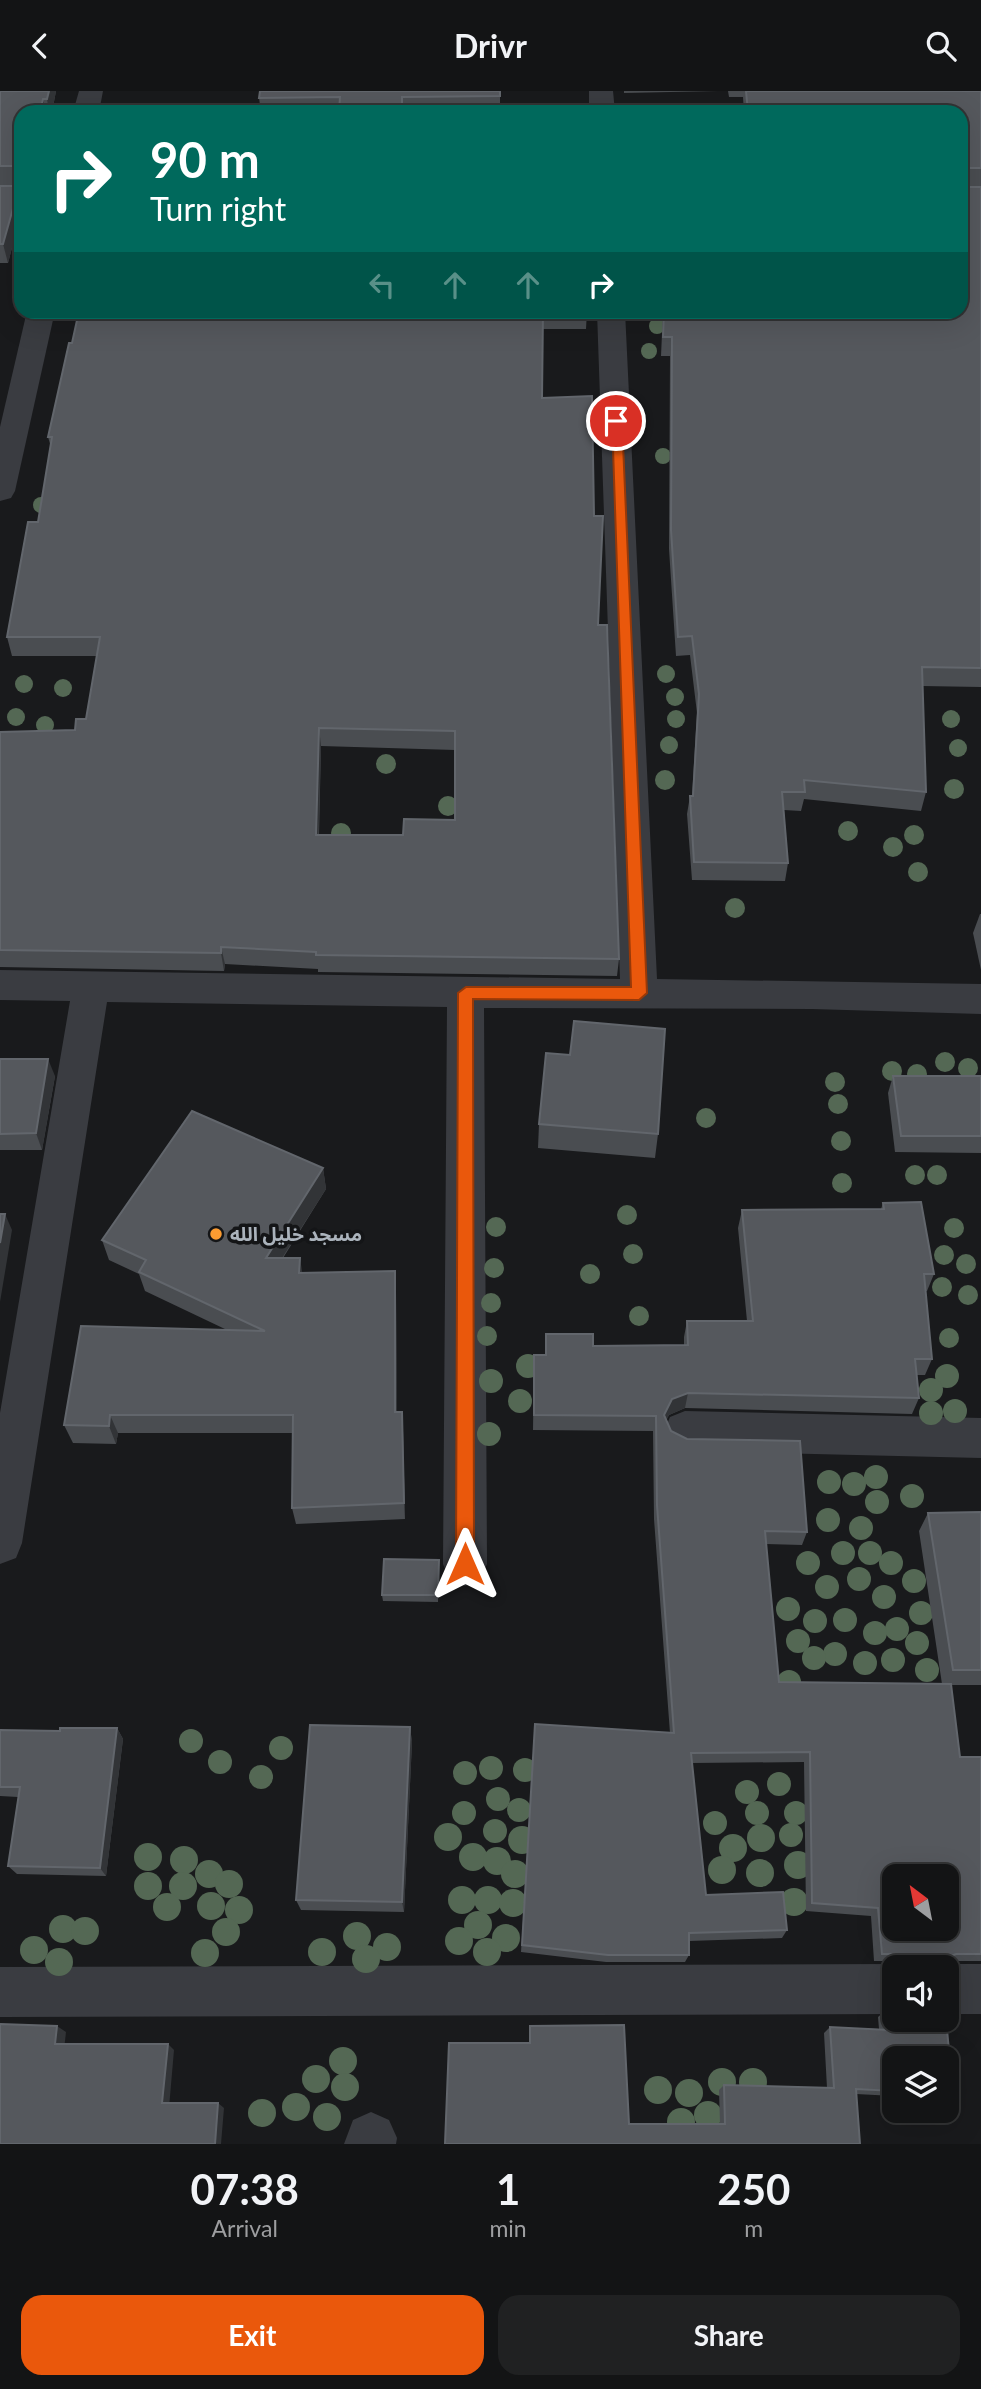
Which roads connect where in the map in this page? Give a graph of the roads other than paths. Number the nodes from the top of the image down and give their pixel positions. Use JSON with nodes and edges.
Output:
{"nodes":[{"id":1,"x":39,"y":319,"type":"edge"},
{"id":2,"x":611,"y":319,"type":"edge"},
{"id":3,"x":0,"y":491,"type":"edge"},
{"id":4,"x":0,"y":985,"type":"edge"},
{"id":5,"x":91,"y":986,"type":"junction"},
{"id":6,"x":466,"y":993,"type":"junction"},
{"id":7,"x":639,"y":993,"type":"junction"},
{"id":8,"x":981,"y":999,"type":"edge"},
{"id":9,"x":685,"y":1431,"type":"dead end"},
{"id":10,"x":981,"y":1438,"type":"edge"},
{"id":11,"x":0,"y":1543,"type":"edge"},
{"id":12,"x":465,"y":1564,"type":"dead end"},
{"id":13,"x":882,"y":1989,"type":"edge"},
{"id":14,"x":959,"y":1989,"type":"edge"},
{"id":15,"x":981,"y":1989,"type":"edge"},
{"id":16,"x":0,"y":1992,"type":"edge"}],
"edges":[{"from":1,"to":3,"type":"street"},
{"from":2,"to":7,"type":"street"},
{"from":4,"to":5,"type":"street"},
{"from":5,"to":6,"type":"street"},
{"from":5,"to":11,"type":"street"},
{"from":6,"to":7,"type":"street"},
{"from":6,"to":12,"type":"street"},
{"from":7,"to":8,"type":"street"},
{"from":9,"to":10,"type":"street"},
{"from":13,"to":16,"type":"street"},
{"from":14,"to":15,"type":"street"}]}
